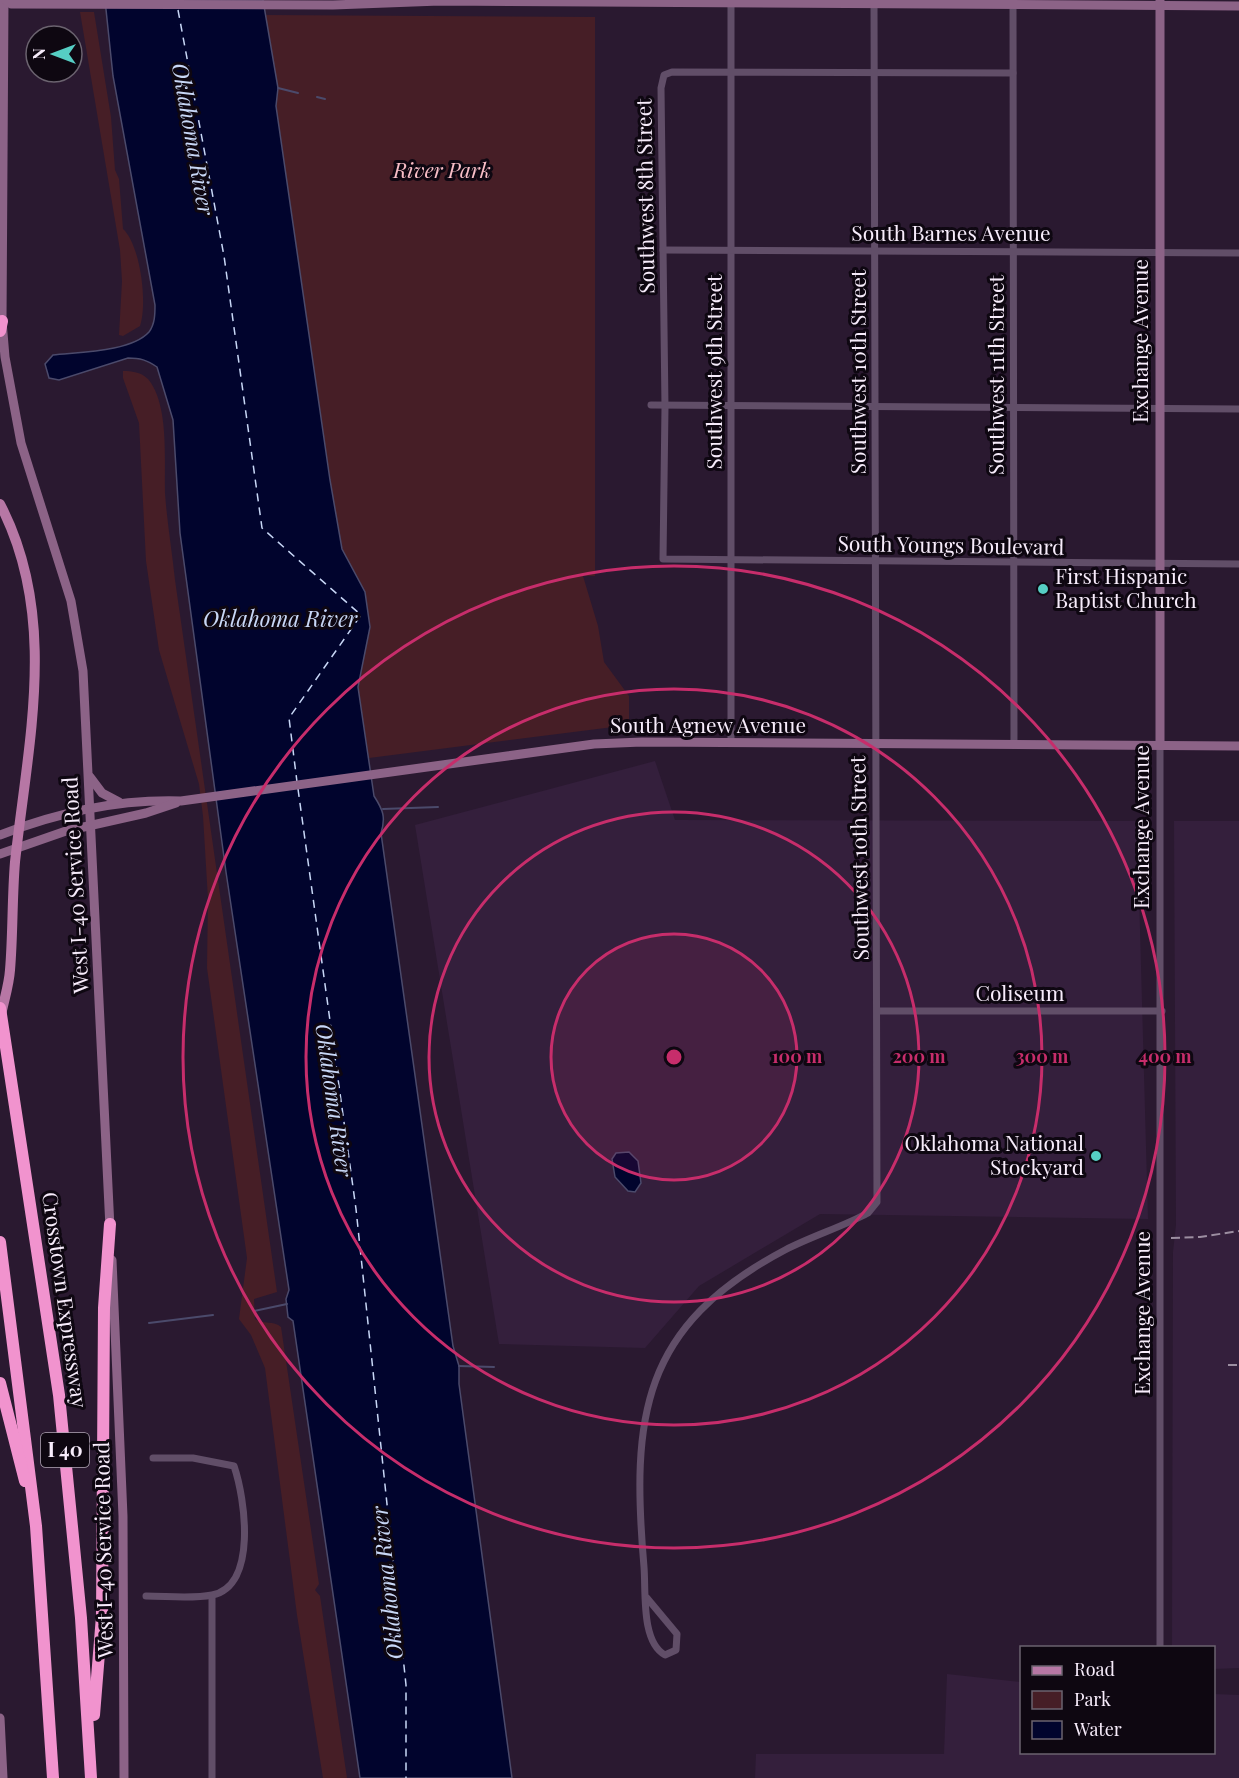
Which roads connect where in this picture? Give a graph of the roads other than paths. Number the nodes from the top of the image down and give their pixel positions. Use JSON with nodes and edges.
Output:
{"nodes":[{"id":1,"x":5,"y":0,"type":"edge"},
{"id":2,"x":428,"y":0,"type":"edge"},
{"id":3,"x":440,"y":1,"type":"edge"},
{"id":4,"x":731,"y":1,"type":"edge"},
{"id":5,"x":874,"y":2,"type":"edge"},
{"id":6,"x":1158,"y":2,"type":"edge"},
{"id":7,"x":1188,"y":3,"type":"edge"},
{"id":8,"x":1013,"y":4,"type":"junction"},
{"id":9,"x":1239,"y":6,"type":"edge"},
{"id":10,"x":731,"y":72,"type":"junction"},
{"id":11,"x":874,"y":72,"type":"junction"},
{"id":12,"x":1013,"y":73,"type":"junction"},
{"id":13,"x":731,"y":249,"type":"junction"},
{"id":14,"x":663,"y":250,"type":"junction"},
{"id":15,"x":874,"y":250,"type":"junction"},
{"id":16,"x":1013,"y":251,"type":"junction"},
{"id":17,"x":1159,"y":253,"type":"junction"},
{"id":18,"x":1239,"y":253,"type":"edge"},
{"id":19,"x":1,"y":326,"type":"edge"},
{"id":20,"x":651,"y":405,"type":"dead end"},
{"id":21,"x":731,"y":405,"type":"junction"},
{"id":22,"x":665,"y":406,"type":"junction"},
{"id":23,"x":875,"y":407,"type":"junction"},
{"id":24,"x":1014,"y":408,"type":"junction"},
{"id":25,"x":1159,"y":409,"type":"junction"},
{"id":26,"x":1239,"y":409,"type":"edge"},
{"id":27,"x":0,"y":504,"type":"edge"},
{"id":28,"x":663,"y":559,"type":"joint"},
{"id":29,"x":732,"y":561,"type":"junction"},
{"id":30,"x":876,"y":561,"type":"junction"},
{"id":31,"x":1014,"y":563,"type":"junction"},
{"id":32,"x":1160,"y":564,"type":"junction"},
{"id":33,"x":1239,"y":564,"type":"edge"},
{"id":34,"x":731,"y":743,"type":"junction"},
{"id":35,"x":876,"y":744,"type":"junction"},
{"id":36,"x":1014,"y":745,"type":"junction"},
{"id":37,"x":1160,"y":745,"type":"junction"},
{"id":38,"x":1239,"y":746,"type":"edge"},
{"id":39,"x":89,"y":776,"type":"junction"},
{"id":40,"x":181,"y":801,"type":"junction"},
{"id":41,"x":119,"y":802,"type":"junction"},
{"id":42,"x":91,"y":807,"type":"junction"},
{"id":43,"x":92,"y":824,"type":"junction"},
{"id":44,"x":0,"y":836,"type":"edge"},
{"id":45,"x":0,"y":854,"type":"edge"},
{"id":46,"x":878,"y":1011,"type":"junction"},
{"id":47,"x":1162,"y":1011,"type":"junction"},
{"id":48,"x":1,"y":1012,"type":"edge"},
{"id":49,"x":110,"y":1224,"type":"junction"},
{"id":50,"x":0,"y":1242,"type":"edge"},
{"id":51,"x":0,"y":1383,"type":"edge"},
{"id":52,"x":153,"y":1458,"type":"dead end"},
{"id":53,"x":36,"y":1526,"type":"junction"},
{"id":54,"x":147,"y":1596,"type":"dead end"},
{"id":55,"x":212,"y":1596,"type":"junction"},
{"id":56,"x":647,"y":1598,"type":"junction"},
{"id":57,"x":1160,"y":1646,"type":"edge"},
{"id":58,"x":0,"y":1718,"type":"edge"},
{"id":59,"x":90,"y":1758,"type":"junction"},
{"id":60,"x":3,"y":1778,"type":"edge"},
{"id":61,"x":53,"y":1778,"type":"edge"},
{"id":62,"x":91,"y":1778,"type":"edge"},
{"id":63,"x":124,"y":1778,"type":"edge"},
{"id":64,"x":212,"y":1778,"type":"edge"}],
"edges":[{"from":1,"to":3,"type":"main road"},
{"from":1,"to":19,"type":"main road","name":"West I-40 Service Road"},
{"from":2,"to":3,"type":"main road"},
{"from":3,"to":4,"type":"main road"},
{"from":4,"to":5,"type":"main road"},
{"from":4,"to":10,"type":"street","name":"Southwest 9th Street"},
{"from":5,"to":8,"type":"main road"},
{"from":5,"to":11,"type":"street","name":"Southwest 10th Street"},
{"from":6,"to":7,"type":"main road"},
{"from":6,"to":8,"type":"main road"},
{"from":6,"to":17,"type":"main road","name":"Exchange Avenue"},
{"from":7,"to":9,"type":"main road"},
{"from":8,"to":12,"type":"street","name":"Southwest 11th Street"},
{"from":10,"to":11,"type":"street","name":"Southwest 8th Street"},
{"from":10,"to":13,"type":"street","name":"Southwest 9th Street"},
{"from":10,"to":14,"type":"street","name":"Southwest 8th Street"},
{"from":11,"to":12,"type":"street","name":"Southwest 8th Street"},
{"from":11,"to":15,"type":"street","name":"Southwest 10th Street"},
{"from":12,"to":16,"type":"street","name":"Southwest 11th Street"},
{"from":13,"to":14,"type":"street","name":"South Barnes Avenue"},
{"from":13,"to":15,"type":"street","name":"South Barnes Avenue"},
{"from":13,"to":21,"type":"street","name":"Southwest 9th Street"},
{"from":14,"to":22,"type":"street","name":"Southwest 8th Street"},
{"from":15,"to":16,"type":"street","name":"South Barnes Avenue"},
{"from":15,"to":23,"type":"street","name":"Southwest 10th Street"},
{"from":16,"to":17,"type":"street","name":"South Barnes Avenue"},
{"from":16,"to":24,"type":"street","name":"Southwest 11th Street"},
{"from":17,"to":18,"type":"street","name":"South Barnes Avenue"},
{"from":17,"to":25,"type":"main road","name":"Exchange Avenue"},
{"from":19,"to":39,"type":"main road","name":"West I-40 Service Road"},
{"from":20,"to":22,"type":"street"},
{"from":21,"to":22,"type":"street"},
{"from":21,"to":23,"type":"street"},
{"from":21,"to":29,"type":"street","name":"Southwest 9th Street"},
{"from":22,"to":28,"type":"street","name":"Southwest 8th Street"},
{"from":23,"to":24,"type":"street"},
{"from":23,"to":30,"type":"street","name":"Southwest 10th Street"},
{"from":24,"to":25,"type":"street"},
{"from":24,"to":31,"type":"street","name":"Southwest 11th Street"},
{"from":25,"to":26,"type":"street"},
{"from":25,"to":32,"type":"main road","name":"Exchange Avenue"},
{"from":27,"to":48,"type":"main road"},
{"from":28,"to":29,"type":"street","name":"South Youngs Boulevard"},
{"from":29,"to":30,"type":"street","name":"South Youngs Boulevard"},
{"from":29,"to":34,"type":"street","name":"Southwest 9th Street"},
{"from":30,"to":31,"type":"street","name":"South Youngs Boulevard"},
{"from":30,"to":35,"type":"street","name":"Southwest 10th Street"},
{"from":31,"to":32,"type":"street","name":"South Youngs Boulevard"},
{"from":31,"to":36,"type":"street","name":"Southwest 11th Street"},
{"from":32,"to":33,"type":"street","name":"South Youngs Boulevard"},
{"from":32,"to":37,"type":"main road","name":"Exchange Avenue"},
{"from":34,"to":35,"type":"main road","name":"South Agnew Avenue"},
{"from":34,"to":40,"type":"main road","name":"South Agnew Avenue"},
{"from":35,"to":36,"type":"main road","name":"South Agnew Avenue"},
{"from":35,"to":46,"type":"street","name":"Southwest 10th Street"},
{"from":36,"to":37,"type":"main road","name":"South Agnew Avenue"},
{"from":37,"to":38,"type":"main road","name":"South Agnew Avenue"},
{"from":37,"to":47,"type":"street","name":"Exchange Avenue"},
{"from":39,"to":41,"type":"main road"},
{"from":39,"to":42,"type":"main road","name":"West I-40 Service Road"},
{"from":40,"to":41,"type":"main road","name":"South Agnew Avenue"},
{"from":40,"to":43,"type":"main road","name":"South Agnew Avenue"},
{"from":41,"to":42,"type":"main road","name":"South Agnew Avenue"},
{"from":42,"to":43,"type":"main road","name":"West I-40 Service Road"},
{"from":42,"to":44,"type":"main road","name":"South Agnew Avenue"},
{"from":43,"to":45,"type":"main road","name":"South Agnew Avenue"},
{"from":43,"to":49,"type":"main road","name":"West I-40 Service Road"},
{"from":46,"to":47,"type":"street","name":"Coliseum"},
{"from":46,"to":56,"type":"street","name":"Southwest 10th Street"},
{"from":47,"to":57,"type":"street","name":"Exchange Avenue"},
{"from":48,"to":59,"type":"highway","name":"Crosstown Expressway","number":"I 40"},
{"from":49,"to":59,"type":"highway"},
{"from":49,"to":63,"type":"main road","name":"West I-40 Service Road"},
{"from":50,"to":53,"type":"highway","number":"I 40"},
{"from":51,"to":53,"type":"highway"},
{"from":52,"to":55,"type":"street"},
{"from":53,"to":61,"type":"highway","number":"I 40"},
{"from":54,"to":55,"type":"street"},
{"from":55,"to":64,"type":"street"},
{"from":56,"to":56,"type":"street","name":"Southwest 10th Street"},
{"from":58,"to":60,"type":"main road"},
{"from":59,"to":62,"type":"highway","name":"Crosstown Expressway","number":"I 40"}]}
